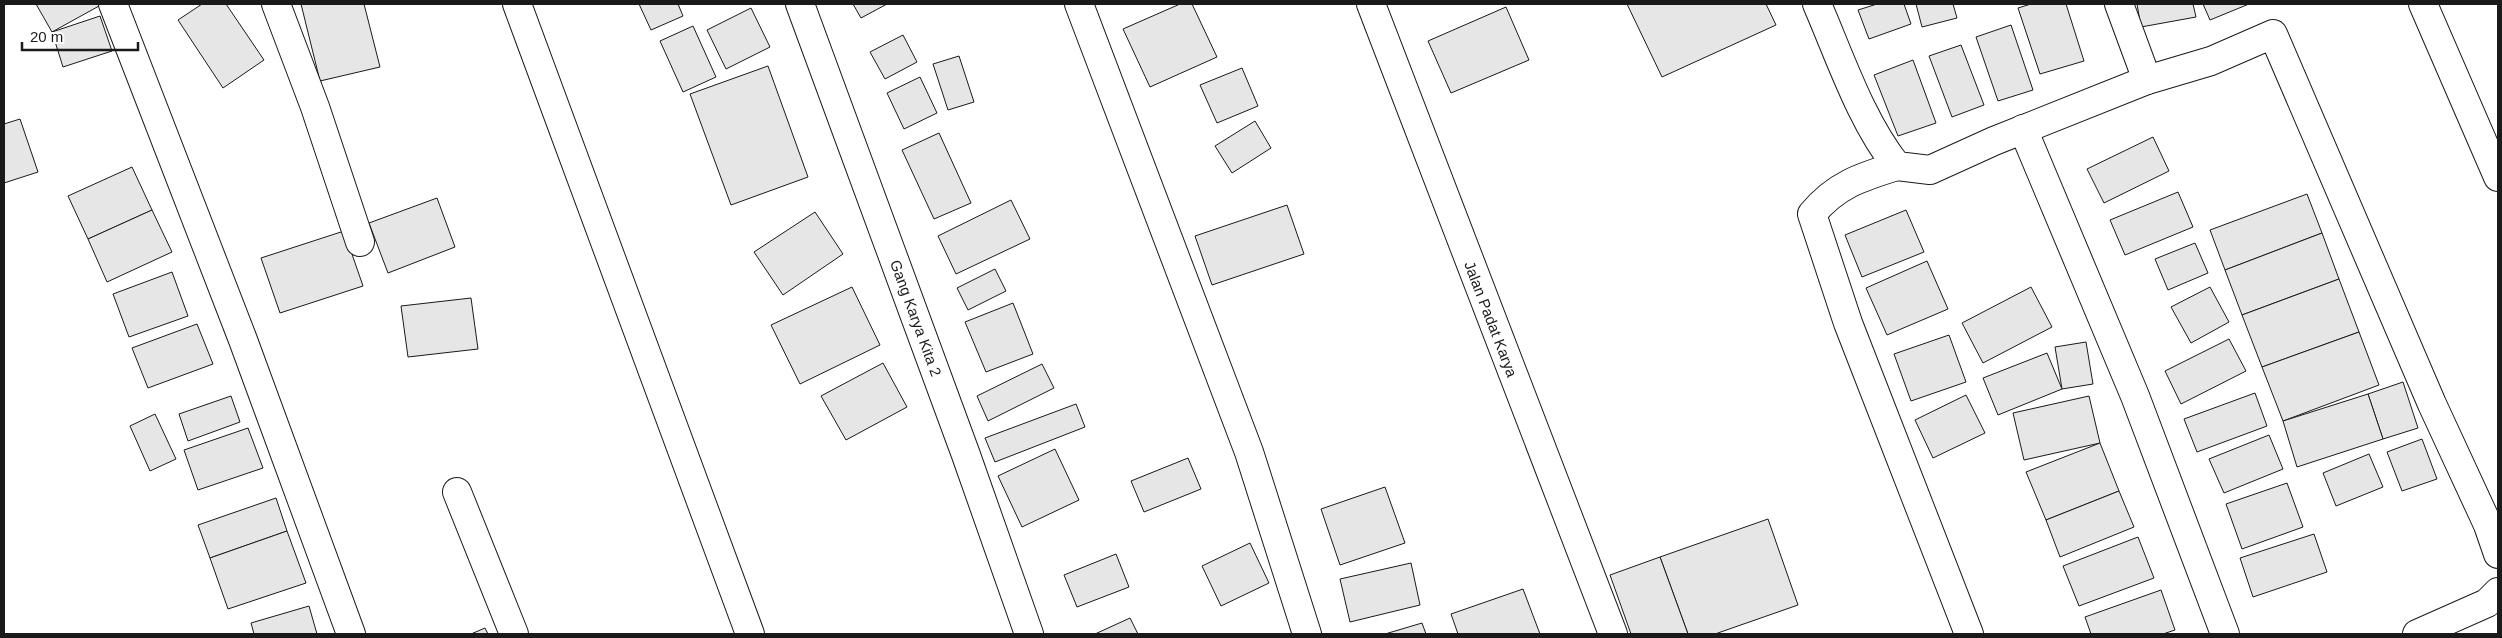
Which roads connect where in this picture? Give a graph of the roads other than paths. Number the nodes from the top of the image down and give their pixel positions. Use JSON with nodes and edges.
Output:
{"nodes":[{"id":1,"x":113,"y":4,"type":"edge"},
{"id":2,"x":276,"y":4,"type":"edge"},
{"id":3,"x":517,"y":4,"type":"edge"},
{"id":4,"x":800,"y":4,"type":"edge"},
{"id":5,"x":1079,"y":4,"type":"edge"},
{"id":6,"x":1372,"y":4,"type":"edge"},
{"id":7,"x":1817,"y":4,"type":"edge"},
{"id":8,"x":2119,"y":4,"type":"edge"},
{"id":9,"x":2423,"y":4,"type":"edge"},
{"id":10,"x":2147,"y":80,"type":"junction"},
{"id":11,"x":2023,"y":129,"type":"junction"},
{"id":12,"x":1897,"y":166,"type":"junction"},
{"id":13,"x":2498,"y":177,"type":"edge"},
{"id":14,"x":360,"y":242,"type":"dead end"},
{"id":15,"x":457,"y":492,"type":"dead end"},
{"id":16,"x":2498,"y":554,"type":"edge"},
{"id":17,"x":2498,"y":592,"type":"edge"},
{"id":18,"x":351,"y":634,"type":"edge"},
{"id":19,"x":514,"y":634,"type":"edge"},
{"id":20,"x":750,"y":634,"type":"edge"},
{"id":21,"x":1029,"y":634,"type":"edge"},
{"id":22,"x":1307,"y":634,"type":"edge"},
{"id":23,"x":1612,"y":634,"type":"edge"},
{"id":24,"x":1969,"y":634,"type":"edge"},
{"id":25,"x":2225,"y":634,"type":"edge"},
{"id":26,"x":2417,"y":634,"type":"edge"}],
"edges":[{"from":1,"to":18,"type":"street"},
{"from":2,"to":14,"type":"street"},
{"from":3,"to":20,"type":"street"},
{"from":4,"to":21,"type":"street","name":"Gang Karya Kita 2"},
{"from":5,"to":22,"type":"street"},
{"from":6,"to":23,"type":"street","name":"Jalan Padat Karya"},
{"from":7,"to":12,"type":"street"},
{"from":8,"to":10,"type":"street"},
{"from":9,"to":13,"type":"street"},
{"from":10,"to":11,"type":"street"},
{"from":10,"to":16,"type":"street"},
{"from":11,"to":12,"type":"street"},
{"from":11,"to":25,"type":"street"},
{"from":12,"to":24,"type":"street"},
{"from":15,"to":19,"type":"street"},
{"from":17,"to":26,"type":"street"}]}
